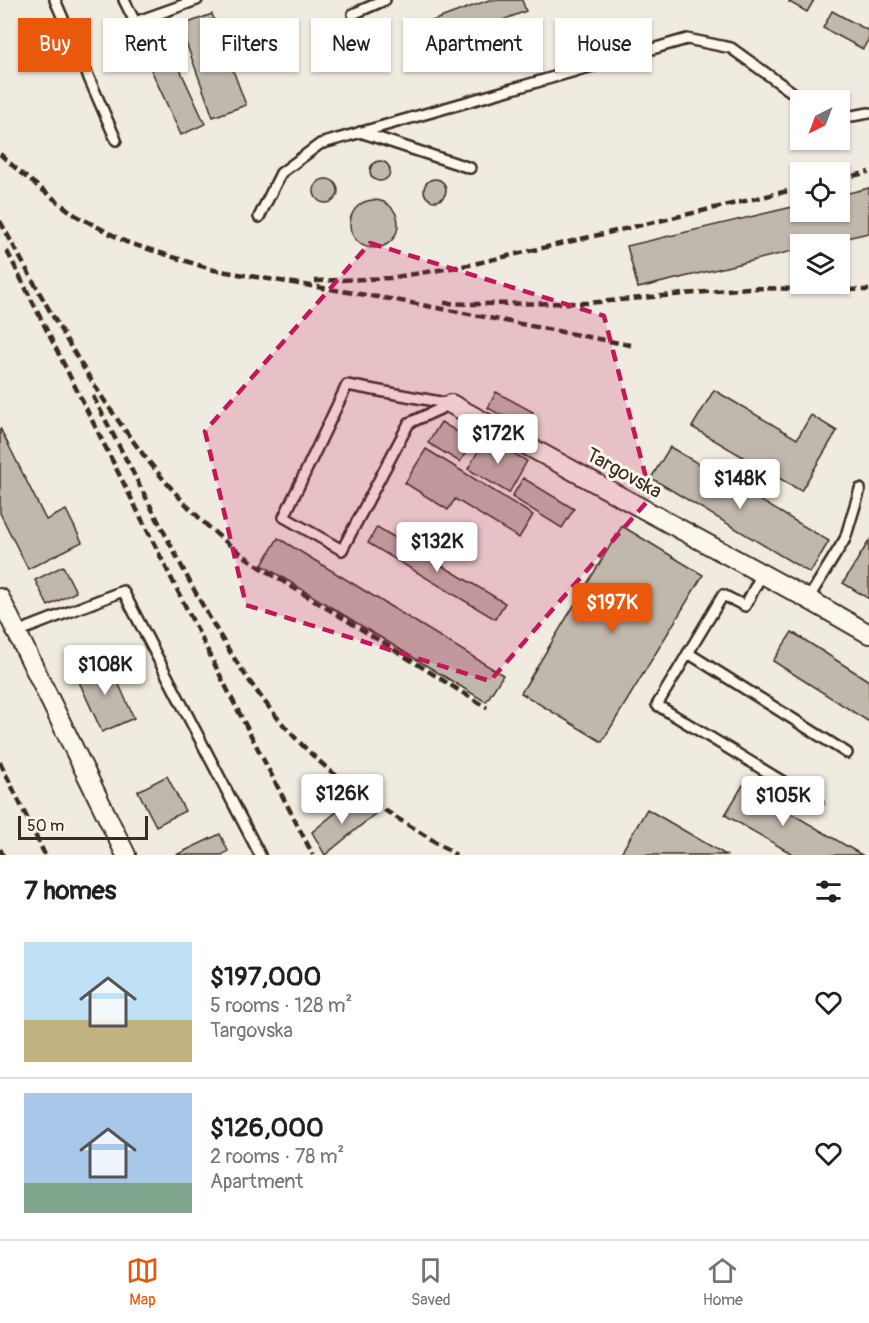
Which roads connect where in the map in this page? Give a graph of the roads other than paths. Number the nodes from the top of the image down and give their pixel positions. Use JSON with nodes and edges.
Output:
{"nodes":[{"id":1,"x":55,"y":0,"type":"edge"},
{"id":2,"x":124,"y":0,"type":"edge"},
{"id":3,"x":197,"y":0,"type":"edge"},
{"id":4,"x":385,"y":0,"type":"edge"},
{"id":5,"x":353,"y":14,"type":"dead end"},
{"id":6,"x":790,"y":91,"type":"edge"},
{"id":7,"x":869,"y":113,"type":"edge"},
{"id":8,"x":850,"y":116,"type":"edge"},
{"id":9,"x":360,"y":132,"type":"junction"},
{"id":10,"x":116,"y":140,"type":"dead end"},
{"id":11,"x":470,"y":168,"type":"dead end"},
{"id":12,"x":259,"y":217,"type":"dead end"},
{"id":13,"x":451,"y":404,"type":"junction"},
{"id":14,"x":860,"y":489,"type":"dead end"},
{"id":15,"x":762,"y":574,"type":"junction"},
{"id":16,"x":0,"y":598,"type":"edge"},
{"id":17,"x":808,"y":599,"type":"junction"},
{"id":18,"x":17,"y":632,"type":"junction"},
{"id":19,"x":869,"y":634,"type":"edge"},
{"id":20,"x":688,"y":653,"type":"junction"},
{"id":21,"x":847,"y":753,"type":"dead end"},
{"id":22,"x":818,"y":804,"type":"dead end"},
{"id":23,"x":126,"y":855,"type":"edge"},
{"id":24,"x":260,"y":855,"type":"edge"}],
"edges":[{"from":1,"to":10,"type":"lane"},
{"from":2,"to":3,"type":"lane"},
{"from":4,"to":5,"type":"lane"},
{"from":6,"to":9,"type":"lane"},
{"from":7,"to":8,"type":"lane"},
{"from":9,"to":11,"type":"lane"},
{"from":9,"to":12,"type":"lane"},
{"from":13,"to":13,"type":"lane"},
{"from":13,"to":15,"type":"street","name":"Targovska"},
{"from":14,"to":17,"type":"lane"},
{"from":15,"to":17,"type":"street","name":"Targovska"},
{"from":15,"to":20,"type":"lane"},
{"from":16,"to":18,"type":"street"},
{"from":17,"to":19,"type":"street","name":"Targovska"},
{"from":18,"to":23,"type":"street"},
{"from":18,"to":24,"type":"lane"},
{"from":20,"to":21,"type":"lane"},
{"from":20,"to":22,"type":"lane"}]}
